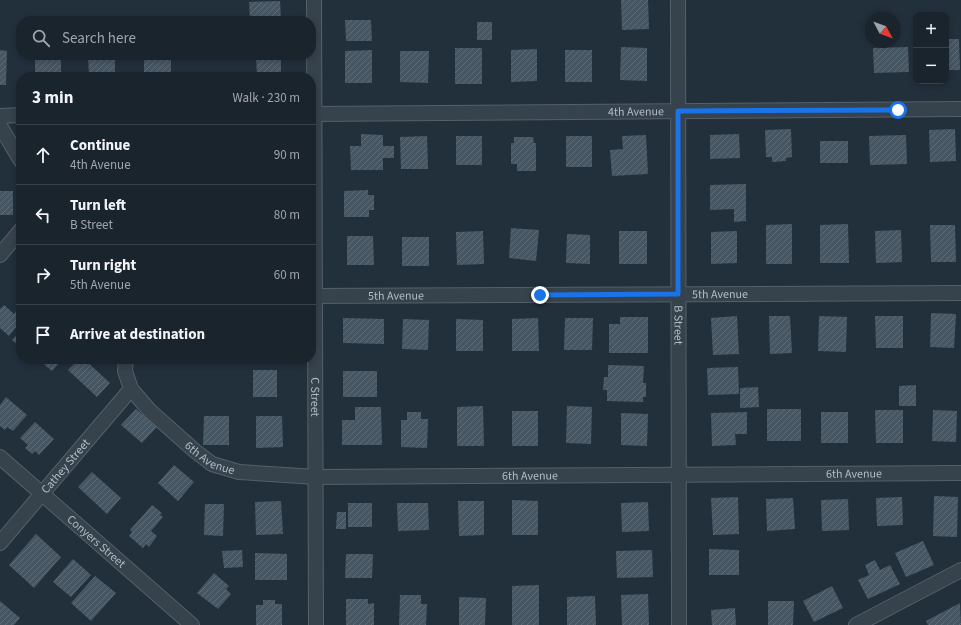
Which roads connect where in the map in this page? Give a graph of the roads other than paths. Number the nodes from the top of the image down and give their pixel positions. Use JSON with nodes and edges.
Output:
{"nodes":[{"id":1,"x":314,"y":0,"type":"edge"},
{"id":2,"x":678,"y":0,"type":"edge"},
{"id":3,"x":314,"y":16,"type":"edge"},
{"id":4,"x":313,"y":60,"type":"edge"},
{"id":5,"x":313,"y":72,"type":"edge"},
{"id":6,"x":961,"y":109,"type":"edge"},
{"id":7,"x":678,"y":111,"type":"junction"},
{"id":8,"x":316,"y":114,"type":"edge"},
{"id":9,"x":16,"y":115,"type":"edge"},
{"id":10,"x":0,"y":116,"type":"edge"},
{"id":11,"x":0,"y":126,"type":"edge"},
{"id":12,"x":16,"y":153,"type":"edge"},
{"id":13,"x":16,"y":236,"type":"edge"},
{"id":14,"x":0,"y":255,"type":"edge"},
{"id":15,"x":961,"y":293,"type":"edge"},
{"id":16,"x":678,"y":294,"type":"junction"},
{"id":17,"x":316,"y":296,"type":"edge"},
{"id":18,"x":126,"y":364,"type":"edge"},
{"id":19,"x":314,"y":364,"type":"edge"},
{"id":20,"x":131,"y":389,"type":"junction"},
{"id":21,"x":0,"y":457,"type":"edge"},
{"id":22,"x":961,"y":473,"type":"edge"},
{"id":23,"x":679,"y":474,"type":"junction"},
{"id":24,"x":316,"y":477,"type":"junction"},
{"id":25,"x":42,"y":494,"type":"junction"},
{"id":26,"x":0,"y":542,"type":"edge"},
{"id":27,"x":961,"y":570,"type":"edge"},
{"id":28,"x":192,"y":625,"type":"edge"},
{"id":29,"x":316,"y":625,"type":"edge"},
{"id":30,"x":679,"y":625,"type":"edge"},
{"id":31,"x":856,"y":625,"type":"edge"}],
"edges":[{"from":1,"to":3,"type":"street","name":"C Street"},
{"from":2,"to":7,"type":"street","name":"B Street"},
{"from":4,"to":5,"type":"street","name":"C Street"},
{"from":6,"to":7,"type":"street","name":"4th Avenue"},
{"from":7,"to":8,"type":"street","name":"4th Avenue"},
{"from":7,"to":16,"type":"street","name":"B Street"},
{"from":9,"to":10,"type":"street"},
{"from":11,"to":12,"type":"street"},
{"from":13,"to":14,"type":"street"},
{"from":15,"to":16,"type":"street","name":"5th Avenue"},
{"from":16,"to":17,"type":"street","name":"5th Avenue"},
{"from":16,"to":23,"type":"street","name":"B Street"},
{"from":18,"to":20,"type":"street"},
{"from":19,"to":24,"type":"street","name":"C Street"},
{"from":20,"to":24,"type":"street","name":"6th Avenue"},
{"from":20,"to":25,"type":"street","name":"Cathey Street"},
{"from":21,"to":25,"type":"street","name":"Conyers Street"},
{"from":22,"to":23,"type":"street","name":"6th Avenue"},
{"from":23,"to":24,"type":"street","name":"6th Avenue"},
{"from":23,"to":30,"type":"street","name":"B Street"},
{"from":24,"to":29,"type":"street","name":"C Street"},
{"from":25,"to":26,"type":"street","name":"Cathey Street"},
{"from":25,"to":28,"type":"street","name":"Conyers Street"},
{"from":27,"to":31,"type":"street"}]}
